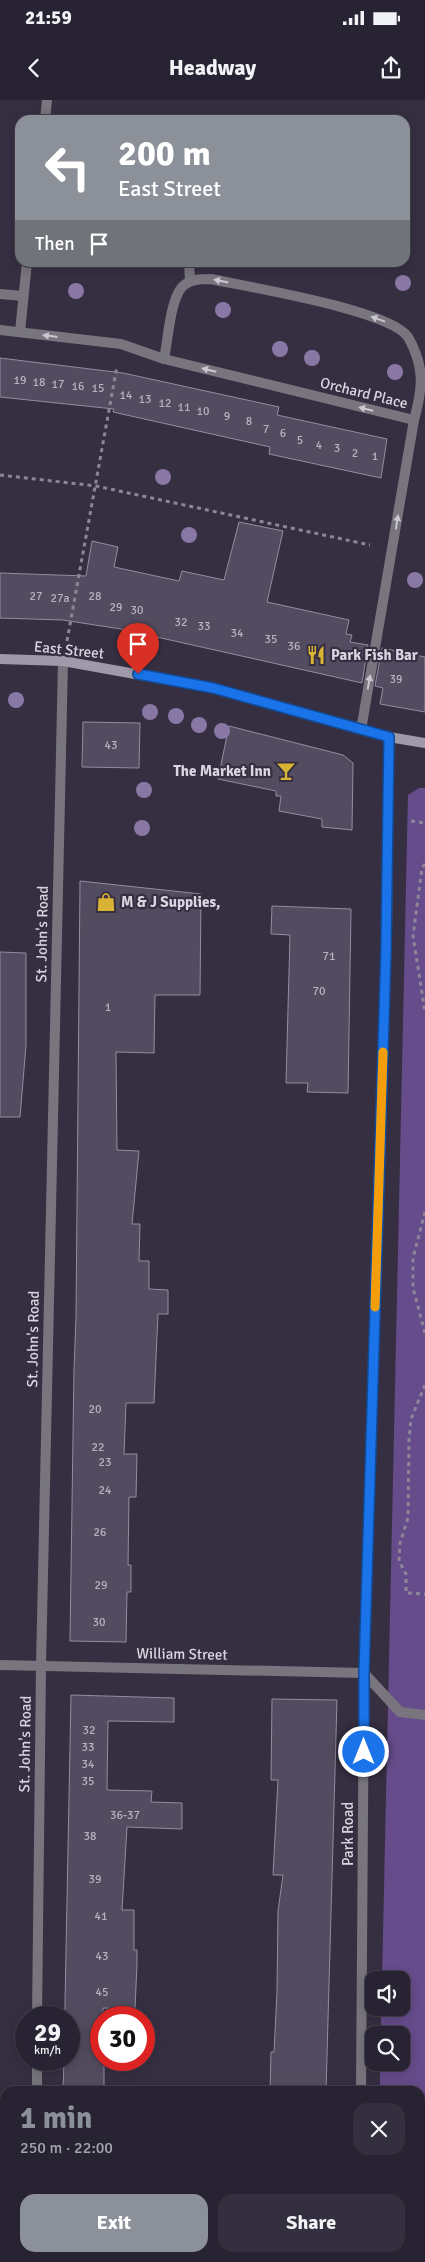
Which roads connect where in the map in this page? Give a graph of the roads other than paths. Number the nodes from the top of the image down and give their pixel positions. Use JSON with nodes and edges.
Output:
{"nodes":[{"id":1,"x":47,"y":100,"type":"edge"},
{"id":2,"x":46,"y":115,"type":"edge"},
{"id":3,"x":26,"y":267,"type":"edge"},
{"id":4,"x":189,"y":267,"type":"edge"},
{"id":5,"x":190,"y":281,"type":"junction"},
{"id":6,"x":0,"y":294,"type":"edge"},
{"id":7,"x":23,"y":296,"type":"junction"},
{"id":8,"x":0,"y":330,"type":"edge"},
{"id":9,"x":20,"y":332,"type":"junction"},
{"id":10,"x":420,"y":348,"type":"edge"},
{"id":11,"x":164,"y":359,"type":"junction"},
{"id":12,"x":414,"y":420,"type":"junction"},
{"id":13,"x":0,"y":659,"type":"edge"},
{"id":14,"x":63,"y":661,"type":"junction"},
{"id":15,"x":361,"y":730,"type":"junction"},
{"id":16,"x":389,"y":737,"type":"junction"},
{"id":17,"x":425,"y":743,"type":"edge"},
{"id":18,"x":0,"y":1666,"type":"edge"},
{"id":19,"x":41,"y":1666,"type":"junction"},
{"id":20,"x":364,"y":1673,"type":"junction"},
{"id":21,"x":425,"y":1715,"type":"edge"},
{"id":22,"x":37,"y":2006,"type":"edge"},
{"id":23,"x":37,"y":2071,"type":"edge"},
{"id":24,"x":37,"y":2086,"type":"edge"},
{"id":25,"x":361,"y":2086,"type":"edge"}],
"edges":[{"from":1,"to":2,"type":"street"},
{"from":3,"to":7,"type":"street"},
{"from":4,"to":5,"type":"street"},
{"from":10,"to":5,"type":"street","one_way":true},
{"from":5,"to":11,"type":"street"},
{"from":6,"to":7,"type":"street"},
{"from":7,"to":9,"type":"street"},
{"from":8,"to":9,"type":"street","name":"Orchard Place"},
{"from":11,"to":9,"type":"street","name":"Orchard Place","one_way":true},
{"from":10,"to":12,"type":"street"},
{"from":12,"to":11,"type":"street","name":"Orchard Place","one_way":true},
{"from":15,"to":12,"type":"street","name":"Orchard Place","one_way":true},
{"from":13,"to":14,"type":"main road","name":"East Street"},
{"from":14,"to":15,"type":"main road","name":"East Street"},
{"from":14,"to":19,"type":"street","name":"St. John's Road"},
{"from":15,"to":16,"type":"main road","name":"East Street"},
{"from":16,"to":17,"type":"main road","name":"East Street"},
{"from":16,"to":20,"type":"street","name":"Park Road"},
{"from":18,"to":19,"type":"street","name":"William Street"},
{"from":19,"to":20,"type":"street","name":"William Street"},
{"from":19,"to":22,"type":"street","name":"St. John's Road"},
{"from":20,"to":21,"type":"street"},
{"from":20,"to":25,"type":"street","name":"Park Road"},
{"from":23,"to":24,"type":"street"}]}
